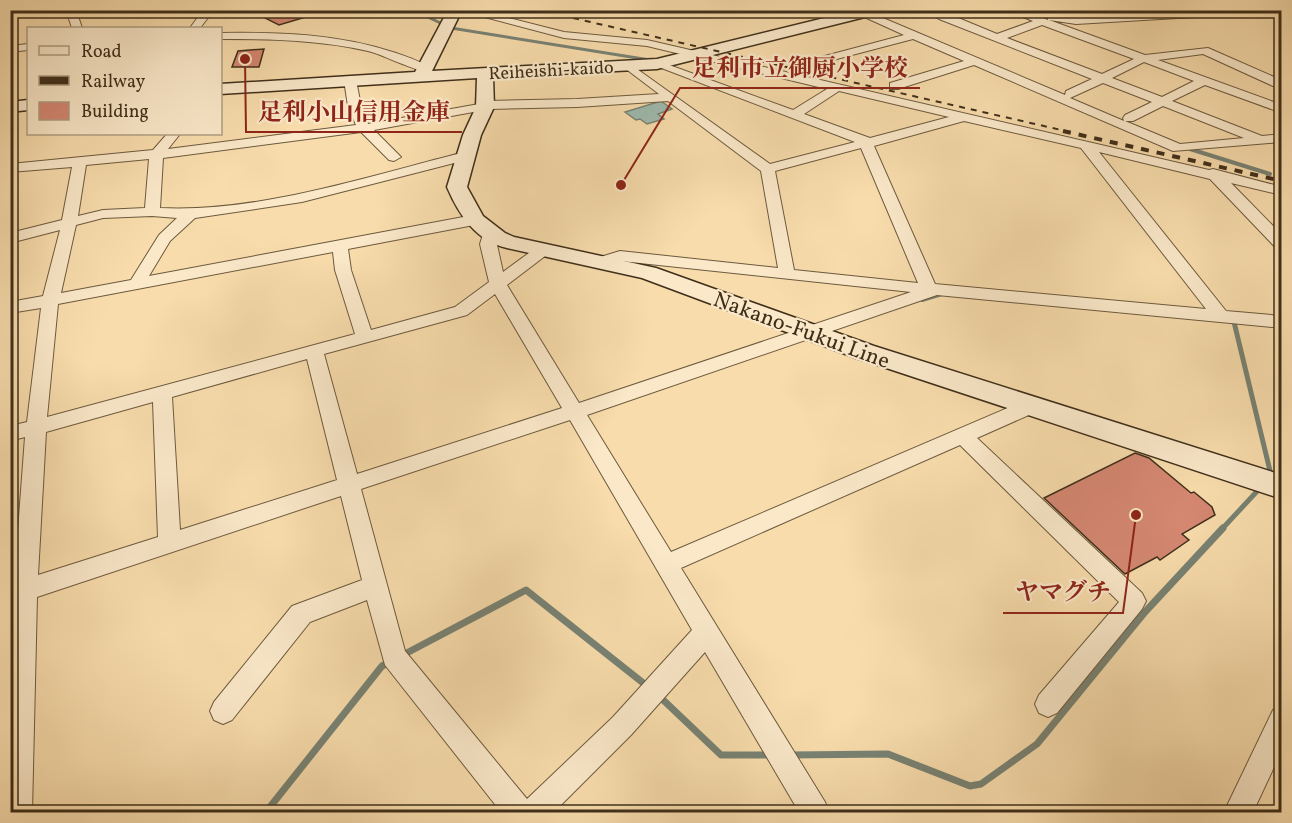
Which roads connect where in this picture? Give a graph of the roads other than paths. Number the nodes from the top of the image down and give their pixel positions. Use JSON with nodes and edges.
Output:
{"nodes":[{"id":1,"x":71,"y":10,"type":"edge"},
{"id":2,"x":209,"y":10,"type":"edge"},
{"id":3,"x":455,"y":10,"type":"edge"},
{"id":4,"x":462,"y":10,"type":"edge"},
{"id":5,"x":930,"y":10,"type":"edge"},
{"id":6,"x":1011,"y":10,"type":"edge"},
{"id":7,"x":1262,"y":10,"type":"edge"},
{"id":8,"x":863,"y":12,"type":"edge"},
{"id":9,"x":1024,"y":14,"type":"junction"},
{"id":10,"x":1041,"y":22,"type":"junction"},
{"id":11,"x":77,"y":27,"type":"edge"},
{"id":12,"x":196,"y":27,"type":"edge"},
{"id":13,"x":222,"y":36,"type":"edge"},
{"id":14,"x":914,"y":36,"type":"junction"},
{"id":15,"x":997,"y":38,"type":"junction"},
{"id":16,"x":27,"y":47,"type":"edge"},
{"id":17,"x":10,"y":49,"type":"edge"},
{"id":18,"x":695,"y":55,"type":"junction"},
{"id":19,"x":1142,"y":59,"type":"junction"},
{"id":20,"x":972,"y":62,"type":"junction"},
{"id":21,"x":810,"y":63,"type":"dead end"},
{"id":22,"x":657,"y":64,"type":"junction"},
{"id":23,"x":630,"y":67,"type":"junction"},
{"id":24,"x":422,"y":73,"type":"junction"},
{"id":25,"x":485,"y":74,"type":"junction"},
{"id":26,"x":1101,"y":79,"type":"junction"},
{"id":27,"x":350,"y":80,"type":"junction"},
{"id":28,"x":1203,"y":81,"type":"junction"},
{"id":29,"x":1277,"y":83,"type":"dead end"},
{"id":30,"x":894,"y":86,"type":"dead end"},
{"id":31,"x":836,"y":87,"type":"junction"},
{"id":32,"x":222,"y":89,"type":"edge"},
{"id":33,"x":1070,"y":94,"type":"dead end"},
{"id":34,"x":670,"y":97,"type":"junction"},
{"id":35,"x":1162,"y":102,"type":"junction"},
{"id":36,"x":27,"y":105,"type":"edge"},
{"id":37,"x":485,"y":106,"type":"junction"},
{"id":38,"x":10,"y":107,"type":"edge"},
{"id":39,"x":1281,"y":109,"type":"edge"},
{"id":40,"x":794,"y":115,"type":"junction"},
{"id":41,"x":963,"y":118,"type":"junction"},
{"id":42,"x":1129,"y":118,"type":"dead end"},
{"id":43,"x":364,"y":129,"type":"junction"},
{"id":44,"x":171,"y":135,"type":"edge"},
{"id":45,"x":1281,"y":138,"type":"edge"},
{"id":46,"x":1262,"y":140,"type":"junction"},
{"id":47,"x":868,"y":144,"type":"junction"},
{"id":48,"x":1079,"y":144,"type":"junction"},
{"id":49,"x":156,"y":155,"type":"junction"},
{"id":50,"x":465,"y":156,"type":"junction"},
{"id":51,"x":394,"y":157,"type":"dead end"},
{"id":52,"x":80,"y":162,"type":"junction"},
{"id":53,"x":10,"y":168,"type":"edge"},
{"id":54,"x":768,"y":169,"type":"junction"},
{"id":55,"x":1213,"y":173,"type":"junction"},
{"id":56,"x":1281,"y":190,"type":"edge"},
{"id":57,"x":152,"y":212,"type":"junction"},
{"id":58,"x":190,"y":214,"type":"junction"},
{"id":59,"x":69,"y":224,"type":"junction"},
{"id":60,"x":481,"y":227,"type":"junction"},
{"id":61,"x":10,"y":238,"type":"edge"},
{"id":62,"x":340,"y":245,"type":"junction"},
{"id":63,"x":1281,"y":245,"type":"edge"},
{"id":64,"x":543,"y":250,"type":"junction"},
{"id":65,"x":603,"y":261,"type":"junction"},
{"id":66,"x":786,"y":275,"type":"junction"},
{"id":67,"x":498,"y":284,"type":"junction"},
{"id":68,"x":136,"y":285,"type":"junction"},
{"id":69,"x":932,"y":289,"type":"junction"},
{"id":70,"x":50,"y":302,"type":"junction"},
{"id":71,"x":10,"y":308,"type":"edge"},
{"id":72,"x":1213,"y":316,"type":"junction"},
{"id":73,"x":1281,"y":322,"type":"edge"},
{"id":74,"x":809,"y":333,"type":"junction"},
{"id":75,"x":365,"y":337,"type":"junction"},
{"id":76,"x":314,"y":350,"type":"junction"},
{"id":77,"x":162,"y":392,"type":"junction"},
{"id":78,"x":1031,"y":406,"type":"junction"},
{"id":79,"x":576,"y":411,"type":"junction"},
{"id":80,"x":36,"y":427,"type":"junction"},
{"id":81,"x":10,"y":434,"type":"edge"},
{"id":82,"x":963,"y":436,"type":"junction"},
{"id":83,"x":350,"y":483,"type":"junction"},
{"id":84,"x":1281,"y":487,"type":"edge"},
{"id":85,"x":170,"y":543,"type":"junction"},
{"id":86,"x":667,"y":564,"type":"junction"},
{"id":87,"x":375,"y":586,"type":"junction"},
{"id":88,"x":18,"y":594,"type":"edge"},
{"id":89,"x":708,"y":631,"type":"junction"},
{"id":90,"x":1048,"y":704,"type":"dead end"},
{"id":91,"x":223,"y":711,"type":"dead end"},
{"id":92,"x":1281,"y":719,"type":"edge"},
{"id":93,"x":18,"y":813,"type":"edge"},
{"id":94,"x":519,"y":813,"type":"edge"},
{"id":95,"x":534,"y":813,"type":"edge"},
{"id":96,"x":815,"y":813,"type":"edge"},
{"id":97,"x":1238,"y":813,"type":"edge"}],
"edges":[{"from":1,"to":11,"type":"street"},
{"from":2,"to":12,"type":"street"},
{"from":3,"to":24,"type":"main road"},
{"from":4,"to":18,"type":"street"},
{"from":5,"to":15,"type":"street"},
{"from":6,"to":9,"type":"street"},
{"from":7,"to":9,"type":"street"},
{"from":8,"to":14,"type":"street"},
{"from":8,"to":18,"type":"main road","name":"Reiheishi-kaido"},
{"from":9,"to":10,"type":"street"},
{"from":10,"to":15,"type":"street"},
{"from":10,"to":19,"type":"street"},
{"from":13,"to":24,"type":"street"},
{"from":14,"to":20,"type":"street"},
{"from":14,"to":21,"type":"street"},
{"from":15,"to":26,"type":"street"},
{"from":16,"to":17,"type":"street"},
{"from":18,"to":22,"type":"main road","name":"Reiheishi-kaido"},
{"from":18,"to":31,"type":"street"},
{"from":19,"to":26,"type":"street"},
{"from":19,"to":28,"type":"street"},
{"from":19,"to":29,"type":"street"},
{"from":20,"to":30,"type":"street"},
{"from":20,"to":46,"type":"street"},
{"from":22,"to":23,"type":"main road","name":"Reiheishi-kaido"},
{"from":22,"to":40,"type":"street"},
{"from":23,"to":25,"type":"main road","name":"Reiheishi-kaido"},
{"from":23,"to":34,"type":"street"},
{"from":24,"to":25,"type":"main road","name":"Reiheishi-kaido"},
{"from":24,"to":27,"type":"main road","name":"Reiheishi-kaido"},
{"from":25,"to":37,"type":"main road"},
{"from":26,"to":33,"type":"street"},
{"from":26,"to":35,"type":"street"},
{"from":27,"to":32,"type":"main road","name":"Reiheishi-kaido"},
{"from":27,"to":43,"type":"street"},
{"from":28,"to":35,"type":"street"},
{"from":28,"to":39,"type":"street"},
{"from":31,"to":40,"type":"street"},
{"from":31,"to":41,"type":"street"},
{"from":34,"to":37,"type":"street"},
{"from":34,"to":54,"type":"street"},
{"from":35,"to":42,"type":"street"},
{"from":35,"to":46,"type":"street"},
{"from":36,"to":38,"type":"main road"},
{"from":37,"to":43,"type":"street"},
{"from":37,"to":50,"type":"main road"},
{"from":40,"to":47,"type":"street"},
{"from":41,"to":47,"type":"street"},
{"from":41,"to":48,"type":"street"},
{"from":43,"to":49,"type":"street"},
{"from":43,"to":51,"type":"street"},
{"from":44,"to":49,"type":"street"},
{"from":45,"to":46,"type":"street"},
{"from":47,"to":54,"type":"street"},
{"from":47,"to":69,"type":"street"},
{"from":48,"to":55,"type":"street"},
{"from":48,"to":72,"type":"street"},
{"from":49,"to":52,"type":"street"},
{"from":49,"to":57,"type":"street"},
{"from":50,"to":58,"type":"street"},
{"from":50,"to":60,"type":"main road"},
{"from":52,"to":53,"type":"street"},
{"from":52,"to":59,"type":"street"},
{"from":54,"to":66,"type":"street"},
{"from":55,"to":56,"type":"street"},
{"from":55,"to":63,"type":"street"},
{"from":57,"to":58,"type":"street"},
{"from":57,"to":59,"type":"street"},
{"from":58,"to":68,"type":"street"},
{"from":59,"to":61,"type":"street"},
{"from":59,"to":70,"type":"street"},
{"from":60,"to":62,"type":"street"},
{"from":60,"to":64,"type":"main road","name":"Nakano-Fukui Line"},
{"from":60,"to":67,"type":"street"},
{"from":62,"to":68,"type":"street"},
{"from":62,"to":75,"type":"street"},
{"from":64,"to":65,"type":"main road","name":"Nakano-Fukui Line"},
{"from":64,"to":67,"type":"street"},
{"from":65,"to":66,"type":"street"},
{"from":65,"to":74,"type":"main road","name":"Nakano-Fukui Line"},
{"from":66,"to":69,"type":"street"},
{"from":67,"to":75,"type":"street"},
{"from":67,"to":79,"type":"street"},
{"from":68,"to":70,"type":"street"},
{"from":69,"to":72,"type":"street"},
{"from":69,"to":74,"type":"street"},
{"from":70,"to":71,"type":"street"},
{"from":70,"to":80,"type":"street"},
{"from":72,"to":73,"type":"street"},
{"from":74,"to":78,"type":"main road","name":"Nakano-Fukui Line"},
{"from":74,"to":79,"type":"street"},
{"from":75,"to":76,"type":"street"},
{"from":76,"to":77,"type":"street"},
{"from":76,"to":83,"type":"street"},
{"from":77,"to":80,"type":"street"},
{"from":77,"to":85,"type":"street"},
{"from":78,"to":82,"type":"street"},
{"from":78,"to":84,"type":"main road","name":"Nakano-Fukui Line"},
{"from":79,"to":83,"type":"street"},
{"from":79,"to":86,"type":"street"},
{"from":80,"to":81,"type":"street"},
{"from":80,"to":88,"type":"street"},
{"from":82,"to":86,"type":"street"},
{"from":82,"to":90,"type":"street"},
{"from":83,"to":85,"type":"street"},
{"from":83,"to":87,"type":"street"},
{"from":85,"to":88,"type":"street"},
{"from":86,"to":89,"type":"street"},
{"from":87,"to":91,"type":"street"},
{"from":87,"to":94,"type":"street"},
{"from":88,"to":93,"type":"street"},
{"from":89,"to":95,"type":"street"},
{"from":89,"to":96,"type":"street"},
{"from":92,"to":97,"type":"street"}]}
